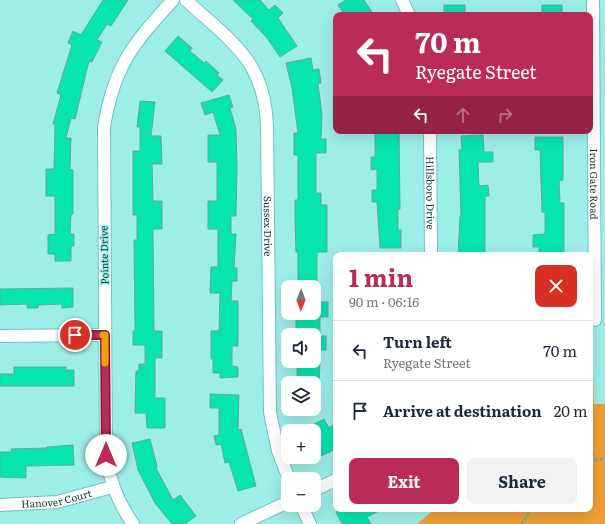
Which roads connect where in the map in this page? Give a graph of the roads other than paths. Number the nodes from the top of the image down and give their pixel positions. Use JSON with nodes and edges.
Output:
{"nodes":[{"id":1,"x":173,"y":0,"type":"edge"},
{"id":2,"x":186,"y":0,"type":"edge"},
{"id":3,"x":402,"y":0,"type":"edge"},
{"id":4,"x":593,"y":0,"type":"edge"},
{"id":5,"x":408,"y":12,"type":"edge"},
{"id":6,"x":430,"y":134,"type":"edge"},
{"id":7,"x":431,"y":252,"type":"edge"},
{"id":8,"x":597,"y":320,"type":"edge"},
{"id":9,"x":105,"y":335,"type":"junction"},
{"id":10,"x":0,"y":336,"type":"edge"},
{"id":11,"x":286,"y":472,"type":"edge"},
{"id":12,"x":333,"y":481,"type":"edge"},
{"id":13,"x":112,"y":487,"type":"junction"},
{"id":14,"x":321,"y":487,"type":"edge"},
{"id":15,"x":0,"y":505,"type":"edge"},
{"id":16,"x":281,"y":505,"type":"edge"},
{"id":17,"x":304,"y":512,"type":"edge"},
{"id":18,"x":133,"y":524,"type":"edge"},
{"id":19,"x":241,"y":524,"type":"edge"},
{"id":20,"x":310,"y":524,"type":"edge"}],
"edges":[{"from":1,"to":9,"type":"street","name":"Pointe Drive"},
{"from":2,"to":11,"type":"street","name":"Sussex Drive"},
{"from":3,"to":5,"type":"street"},
{"from":4,"to":8,"type":"street","name":"Iron Gate Road"},
{"from":6,"to":7,"type":"street","name":"Hillsboro Drive"},
{"from":9,"to":10,"type":"street"},
{"from":9,"to":13,"type":"street","name":"Pointe Drive"},
{"from":12,"to":14,"type":"street"},
{"from":13,"to":15,"type":"street","name":"Hanover Court"},
{"from":13,"to":18,"type":"street","name":"Pointe Drive"},
{"from":16,"to":19,"type":"street"},
{"from":17,"to":20,"type":"street"}]}
